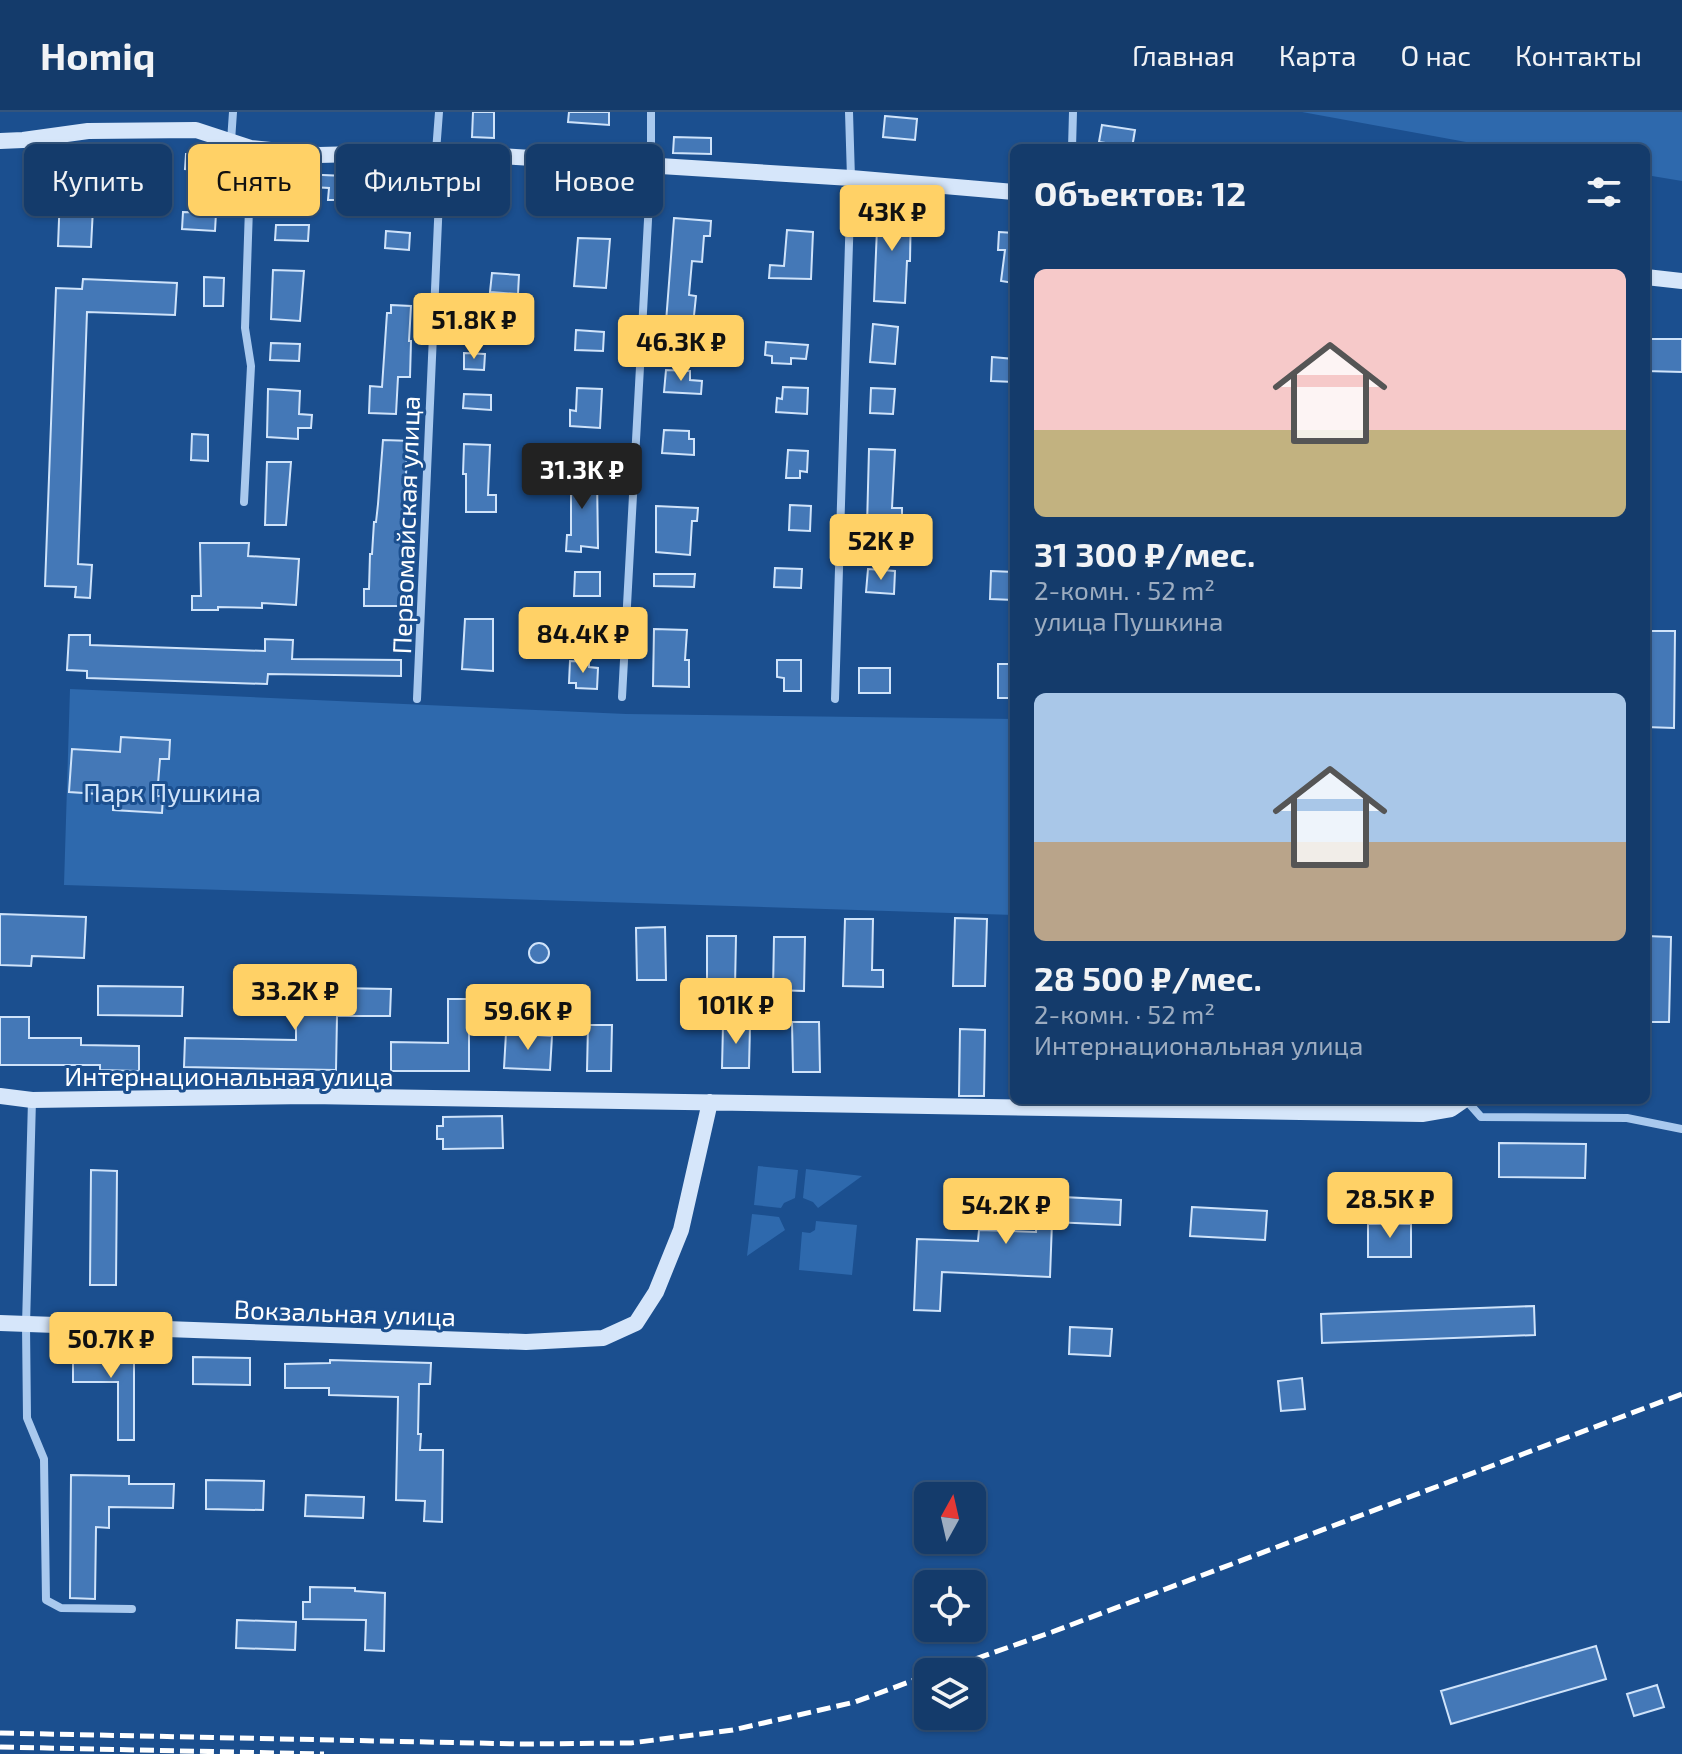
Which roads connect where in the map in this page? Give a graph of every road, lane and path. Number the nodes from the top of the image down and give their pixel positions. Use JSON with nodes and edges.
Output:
{"nodes":[{"id":1,"x":233,"y":112,"type":"edge"},
{"id":2,"x":439,"y":112,"type":"edge"},
{"id":3,"x":651,"y":112,"type":"edge"},
{"id":4,"x":849,"y":112,"type":"edge"},
{"id":5,"x":1073,"y":112,"type":"edge"},
{"id":6,"x":0,"y":141,"type":"edge"},
{"id":7,"x":231,"y":141,"type":"junction"},
{"id":8,"x":240,"y":144,"type":"edge"},
{"id":9,"x":437,"y":144,"type":"edge"},
{"id":10,"x":651,"y":144,"type":"edge"},
{"id":11,"x":1072,"y":144,"type":"edge"},
{"id":12,"x":663,"y":166,"type":"edge"},
{"id":13,"x":851,"y":178,"type":"junction"},
{"id":14,"x":1010,"y":192,"type":"edge"},
{"id":15,"x":249,"y":216,"type":"edge"},
{"id":16,"x":438,"y":216,"type":"edge"},
{"id":17,"x":648,"y":216,"type":"edge"},
{"id":18,"x":1650,"y":277,"type":"edge"},
{"id":19,"x":1682,"y":281,"type":"edge"},
{"id":20,"x":244,"y":502,"type":"dead end"},
{"id":21,"x":622,"y":697,"type":"dead end"},
{"id":22,"x":417,"y":699,"type":"dead end"},
{"id":23,"x":835,"y":699,"type":"dead end"},
{"id":24,"x":0,"y":1096,"type":"edge"},
{"id":25,"x":32,"y":1100,"type":"junction"},
{"id":26,"x":710,"y":1102,"type":"junction"},
{"id":27,"x":1459,"y":1104,"type":"edge"},
{"id":28,"x":1469,"y":1104,"type":"edge"},
{"id":29,"x":1682,"y":1129,"type":"edge"},
{"id":30,"x":0,"y":1323,"type":"edge"},
{"id":31,"x":26,"y":1325,"type":"junction"},
{"id":32,"x":132,"y":1609,"type":"dead end"}],
"edges":[{"from":1,"to":7,"type":"street"},
{"from":2,"to":9,"type":"street","name":"Первомайская улица"},
{"from":3,"to":10,"type":"street"},
{"from":4,"to":13,"type":"street"},
{"from":5,"to":11,"type":"street"},
{"from":6,"to":7,"type":"street"},
{"from":7,"to":8,"type":"street"},
{"from":12,"to":13,"type":"street"},
{"from":13,"to":14,"type":"street"},
{"from":13,"to":23,"type":"street"},
{"from":15,"to":20,"type":"street"},
{"from":16,"to":22,"type":"street","name":"Первомайская улица"},
{"from":17,"to":21,"type":"street"},
{"from":18,"to":19,"type":"street"},
{"from":24,"to":25,"type":"street","name":"Интернациональная улица"},
{"from":25,"to":26,"type":"street","name":"Интернациональная улица"},
{"from":25,"to":31,"type":"street"},
{"from":26,"to":27,"type":"street","name":"Интернациональная улица"},
{"from":26,"to":31,"type":"street","name":"Вокзальная улица"},
{"from":28,"to":29,"type":"street","name":"Интернациональная улица"},
{"from":30,"to":31,"type":"street","name":"Вокзальная улица"},
{"from":31,"to":32,"type":"street"}]}
